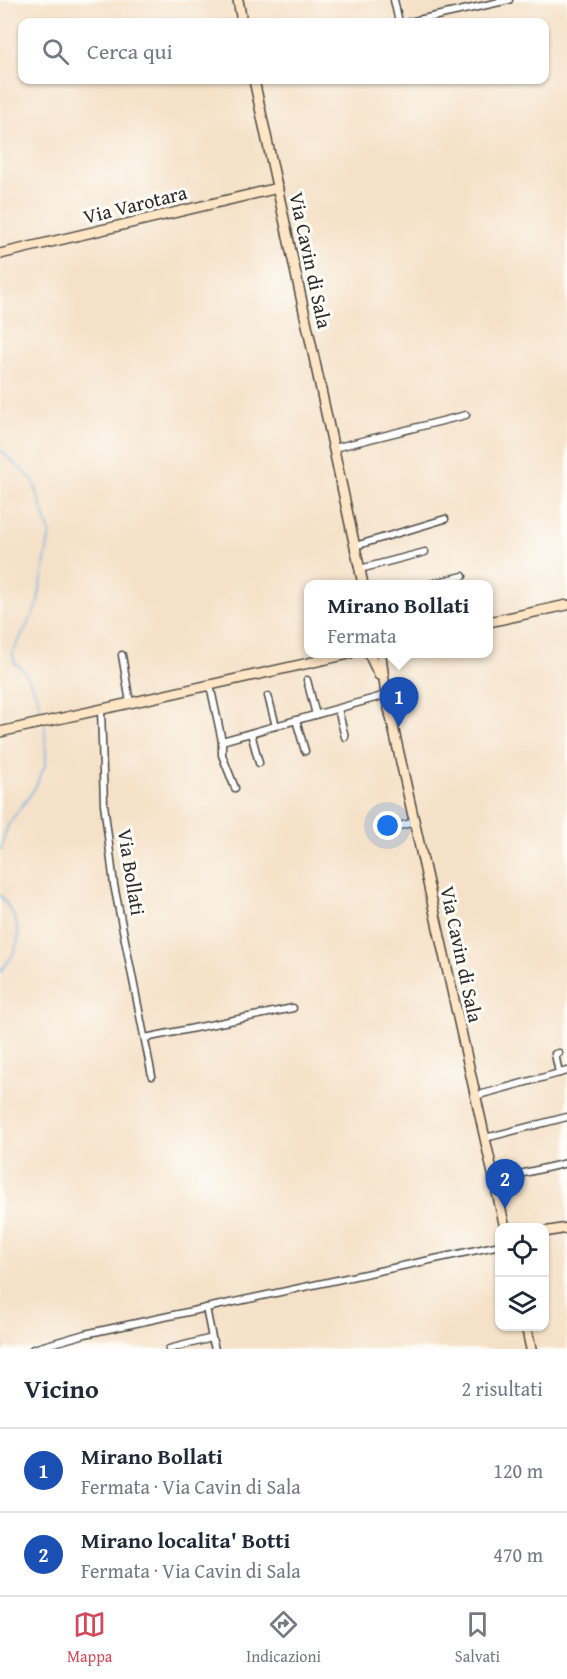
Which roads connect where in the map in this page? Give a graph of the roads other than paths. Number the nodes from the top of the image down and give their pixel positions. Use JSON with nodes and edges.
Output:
{"nodes":[{"id":1,"x":238,"y":0,"type":"edge"},
{"id":2,"x":394,"y":0,"type":"edge"},
{"id":3,"x":509,"y":0,"type":"edge"},
{"id":4,"x":241,"y":18,"type":"edge"},
{"id":5,"x":398,"y":18,"type":"edge"},
{"id":6,"x":427,"y":18,"type":"edge"},
{"id":7,"x":255,"y":84,"type":"edge"},
{"id":8,"x":278,"y":188,"type":"junction"},
{"id":9,"x":0,"y":254,"type":"edge"},
{"id":10,"x":466,"y":415,"type":"dead end"},
{"id":11,"x":334,"y":448,"type":"junction"},
{"id":12,"x":445,"y":519,"type":"dead end"},
{"id":13,"x":355,"y":546,"type":"junction"},
{"id":14,"x":425,"y":552,"type":"dead end"},
{"id":15,"x":360,"y":569,"type":"junction"},
{"id":16,"x":463,"y":576,"type":"dead end"},
{"id":17,"x":362,"y":580,"type":"edge"},
{"id":18,"x":448,"y":580,"type":"edge"},
{"id":19,"x":567,"y":605,"type":"edge"},
{"id":20,"x":493,"y":621,"type":"edge"},
{"id":21,"x":122,"y":655,"type":"dead end"},
{"id":22,"x":331,"y":658,"type":"edge"},
{"id":23,"x":374,"y":658,"type":"edge"},
{"id":24,"x":308,"y":680,"type":"dead end"},
{"id":25,"x":210,"y":685,"type":"junction"},
{"id":26,"x":385,"y":692,"type":"junction"},
{"id":27,"x":268,"y":696,"type":"dead end"},
{"id":28,"x":130,"y":703,"type":"junction"},
{"id":29,"x":338,"y":709,"type":"junction"},
{"id":30,"x":101,"y":710,"type":"junction"},
{"id":31,"x":316,"y":715,"type":"junction"},
{"id":32,"x":296,"y":720,"type":"junction"},
{"id":33,"x":276,"y":726,"type":"junction"},
{"id":34,"x":0,"y":732,"type":"edge"},
{"id":35,"x":251,"y":733,"type":"junction"},
{"id":36,"x":345,"y":737,"type":"dead end"},
{"id":37,"x":222,"y":741,"type":"junction"},
{"id":38,"x":305,"y":751,"type":"dead end"},
{"id":39,"x":259,"y":763,"type":"dead end"},
{"id":40,"x":235,"y":788,"type":"dead end"},
{"id":41,"x":415,"y":822,"type":"junction"},
{"id":42,"x":395,"y":827,"type":"dead end"},
{"id":43,"x":293,"y":1008,"type":"dead end"},
{"id":44,"x":145,"y":1038,"type":"junction"},
{"id":45,"x":559,"y":1053,"type":"dead end"},
{"id":46,"x":567,"y":1071,"type":"edge"},
{"id":47,"x":559,"y":1073,"type":"junction"},
{"id":48,"x":152,"y":1076,"type":"dead end"},
{"id":49,"x":475,"y":1096,"type":"junction"},
{"id":50,"x":567,"y":1117,"type":"edge"},
{"id":51,"x":484,"y":1138,"type":"junction"},
{"id":52,"x":567,"y":1163,"type":"edge"},
{"id":53,"x":494,"y":1180,"type":"junction"},
{"id":54,"x":504,"y":1223,"type":"edge"},
{"id":55,"x":567,"y":1228,"type":"edge"},
{"id":56,"x":549,"y":1231,"type":"edge"},
{"id":57,"x":495,"y":1246,"type":"edge"},
{"id":58,"x":206,"y":1308,"type":"junction"},
{"id":59,"x":527,"y":1331,"type":"edge"},
{"id":60,"x":212,"y":1338,"type":"junction"},
{"id":61,"x":33,"y":1349,"type":"edge"},
{"id":62,"x":169,"y":1349,"type":"edge"},
{"id":63,"x":215,"y":1349,"type":"edge"},
{"id":64,"x":531,"y":1349,"type":"edge"}],
"edges":[{"from":1,"to":4,"type":"main road"},
{"from":2,"to":5,"type":"street"},
{"from":3,"to":6,"type":"street"},
{"from":7,"to":8,"type":"main road","name":"Via Cavin di Sala"},
{"from":8,"to":9,"type":"main road","name":"Via Varotara"},
{"from":8,"to":11,"type":"main road","name":"Via Cavin di Sala"},
{"from":10,"to":11,"type":"street"},
{"from":11,"to":13,"type":"main road","name":"Via Cavin di Sala"},
{"from":12,"to":13,"type":"street"},
{"from":13,"to":15,"type":"main road","name":"Via Cavin di Sala"},
{"from":14,"to":15,"type":"street"},
{"from":15,"to":17,"type":"main road","name":"Via Cavin di Sala"},
{"from":16,"to":18,"type":"street"},
{"from":19,"to":20,"type":"main road"},
{"from":21,"to":28,"type":"street"},
{"from":22,"to":25,"type":"main road"},
{"from":23,"to":26,"type":"main road","name":"Via Cavin di Sala"},
{"from":24,"to":31,"type":"street"},
{"from":25,"to":28,"type":"main road"},
{"from":25,"to":37,"type":"street"},
{"from":26,"to":29,"type":"street"},
{"from":26,"to":41,"type":"main road","name":"Via Cavin di Sala"},
{"from":27,"to":33,"type":"street"},
{"from":28,"to":30,"type":"main road"},
{"from":29,"to":31,"type":"street"},
{"from":29,"to":36,"type":"street"},
{"from":30,"to":34,"type":"main road"},
{"from":30,"to":44,"type":"street","name":"Via Bollati"},
{"from":31,"to":32,"type":"street"},
{"from":32,"to":33,"type":"street"},
{"from":32,"to":38,"type":"street"},
{"from":33,"to":35,"type":"street"},
{"from":35,"to":37,"type":"street"},
{"from":35,"to":39,"type":"street"},
{"from":37,"to":40,"type":"street"},
{"from":41,"to":42,"type":"street"},
{"from":41,"to":49,"type":"main road","name":"Via Cavin di Sala"},
{"from":43,"to":44,"type":"street"},
{"from":44,"to":48,"type":"street","name":"Via Bollati"},
{"from":45,"to":47,"type":"street"},
{"from":46,"to":47,"type":"street"},
{"from":47,"to":49,"type":"street"},
{"from":49,"to":51,"type":"main road","name":"Via Cavin di Sala"},
{"from":50,"to":51,"type":"street"},
{"from":51,"to":53,"type":"main road","name":"Via Cavin di Sala"},
{"from":52,"to":53,"type":"street"},
{"from":53,"to":54,"type":"main road","name":"Via Cavin di Sala"},
{"from":55,"to":56,"type":"main road"},
{"from":57,"to":58,"type":"street"},
{"from":58,"to":60,"type":"street"},
{"from":58,"to":61,"type":"street"},
{"from":59,"to":64,"type":"main road"},
{"from":60,"to":62,"type":"street"},
{"from":60,"to":63,"type":"street"}]}
